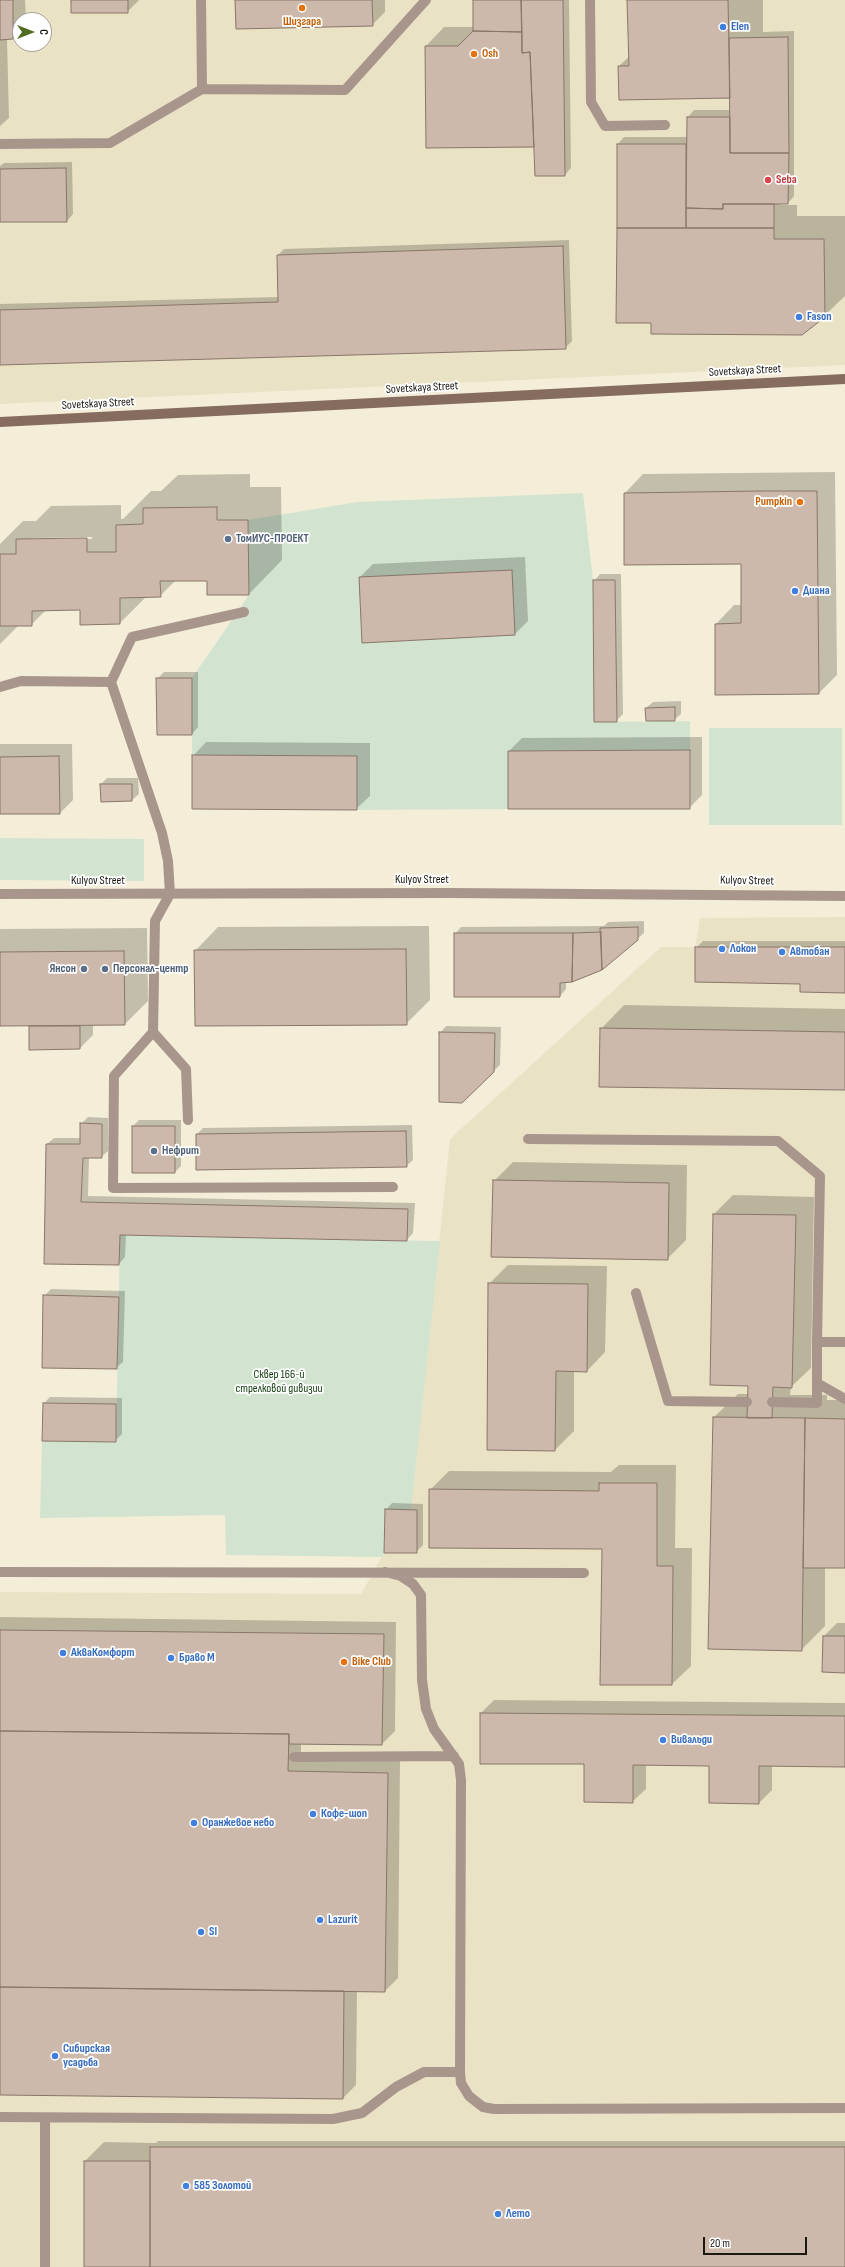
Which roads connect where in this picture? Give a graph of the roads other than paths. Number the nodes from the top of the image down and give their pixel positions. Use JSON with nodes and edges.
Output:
{"nodes":[{"id":1,"x":202,"y":0,"type":"edge"},
{"id":2,"x":426,"y":0,"type":"edge"},
{"id":3,"x":590,"y":0,"type":"edge"},
{"id":4,"x":202,"y":89,"type":"junction"},
{"id":5,"x":665,"y":125,"type":"dead end"},
{"id":6,"x":0,"y":144,"type":"edge"},
{"id":7,"x":845,"y":379,"type":"edge"},
{"id":8,"x":0,"y":422,"type":"edge"},
{"id":9,"x":244,"y":612,"type":"dead end"},
{"id":10,"x":111,"y":682,"type":"junction"},
{"id":11,"x":0,"y":687,"type":"edge"},
{"id":12,"x":0,"y":894,"type":"edge"},
{"id":13,"x":170,"y":894,"type":"junction"},
{"id":14,"x":845,"y":896,"type":"edge"},
{"id":15,"x":153,"y":1032,"type":"junction"},
{"id":16,"x":188,"y":1120,"type":"dead end"},
{"id":17,"x":528,"y":1139,"type":"dead end"},
{"id":18,"x":393,"y":1187,"type":"dead end"},
{"id":19,"x":636,"y":1293,"type":"dead end"},
{"id":20,"x":817,"y":1342,"type":"junction"},
{"id":21,"x":845,"y":1342,"type":"edge"},
{"id":22,"x":817,"y":1382,"type":"junction"},
{"id":23,"x":845,"y":1399,"type":"edge"},
{"id":24,"x":747,"y":1402,"type":"dead end"},
{"id":25,"x":772,"y":1402,"type":"dead end"},
{"id":26,"x":0,"y":1572,"type":"edge"},
{"id":27,"x":385,"y":1572,"type":"junction"},
{"id":28,"x":584,"y":1573,"type":"dead end"},
{"id":29,"x":454,"y":1756,"type":"junction"},
{"id":30,"x":294,"y":1757,"type":"dead end"},
{"id":31,"x":460,"y":2072,"type":"junction"},
{"id":32,"x":845,"y":2108,"type":"edge"},
{"id":33,"x":0,"y":2117,"type":"edge"},
{"id":34,"x":46,"y":2118,"type":"junction"},
{"id":35,"x":45,"y":2267,"type":"edge"}],
"edges":[{"from":1,"to":4,"type":"street"},
{"from":2,"to":4,"type":"street"},
{"from":3,"to":5,"type":"street"},
{"from":4,"to":6,"type":"street"},
{"from":7,"to":8,"type":"street","name":"Sovetskaya Street"},
{"from":9,"to":10,"type":"street"},
{"from":10,"to":11,"type":"street"},
{"from":10,"to":13,"type":"street"},
{"from":12,"to":13,"type":"street","name":"Kulyov Street"},
{"from":13,"to":14,"type":"street","name":"Kulyov Street"},
{"from":13,"to":15,"type":"street"},
{"from":15,"to":16,"type":"street"},
{"from":15,"to":18,"type":"street"},
{"from":17,"to":20,"type":"street"},
{"from":19,"to":24,"type":"street"},
{"from":20,"to":21,"type":"street"},
{"from":20,"to":22,"type":"street"},
{"from":22,"to":23,"type":"street"},
{"from":22,"to":25,"type":"street"},
{"from":26,"to":27,"type":"street"},
{"from":27,"to":28,"type":"street"},
{"from":27,"to":29,"type":"street"},
{"from":29,"to":30,"type":"street"},
{"from":29,"to":31,"type":"street"},
{"from":31,"to":32,"type":"street"},
{"from":31,"to":34,"type":"street"},
{"from":33,"to":34,"type":"street"},
{"from":34,"to":35,"type":"street"}]}
